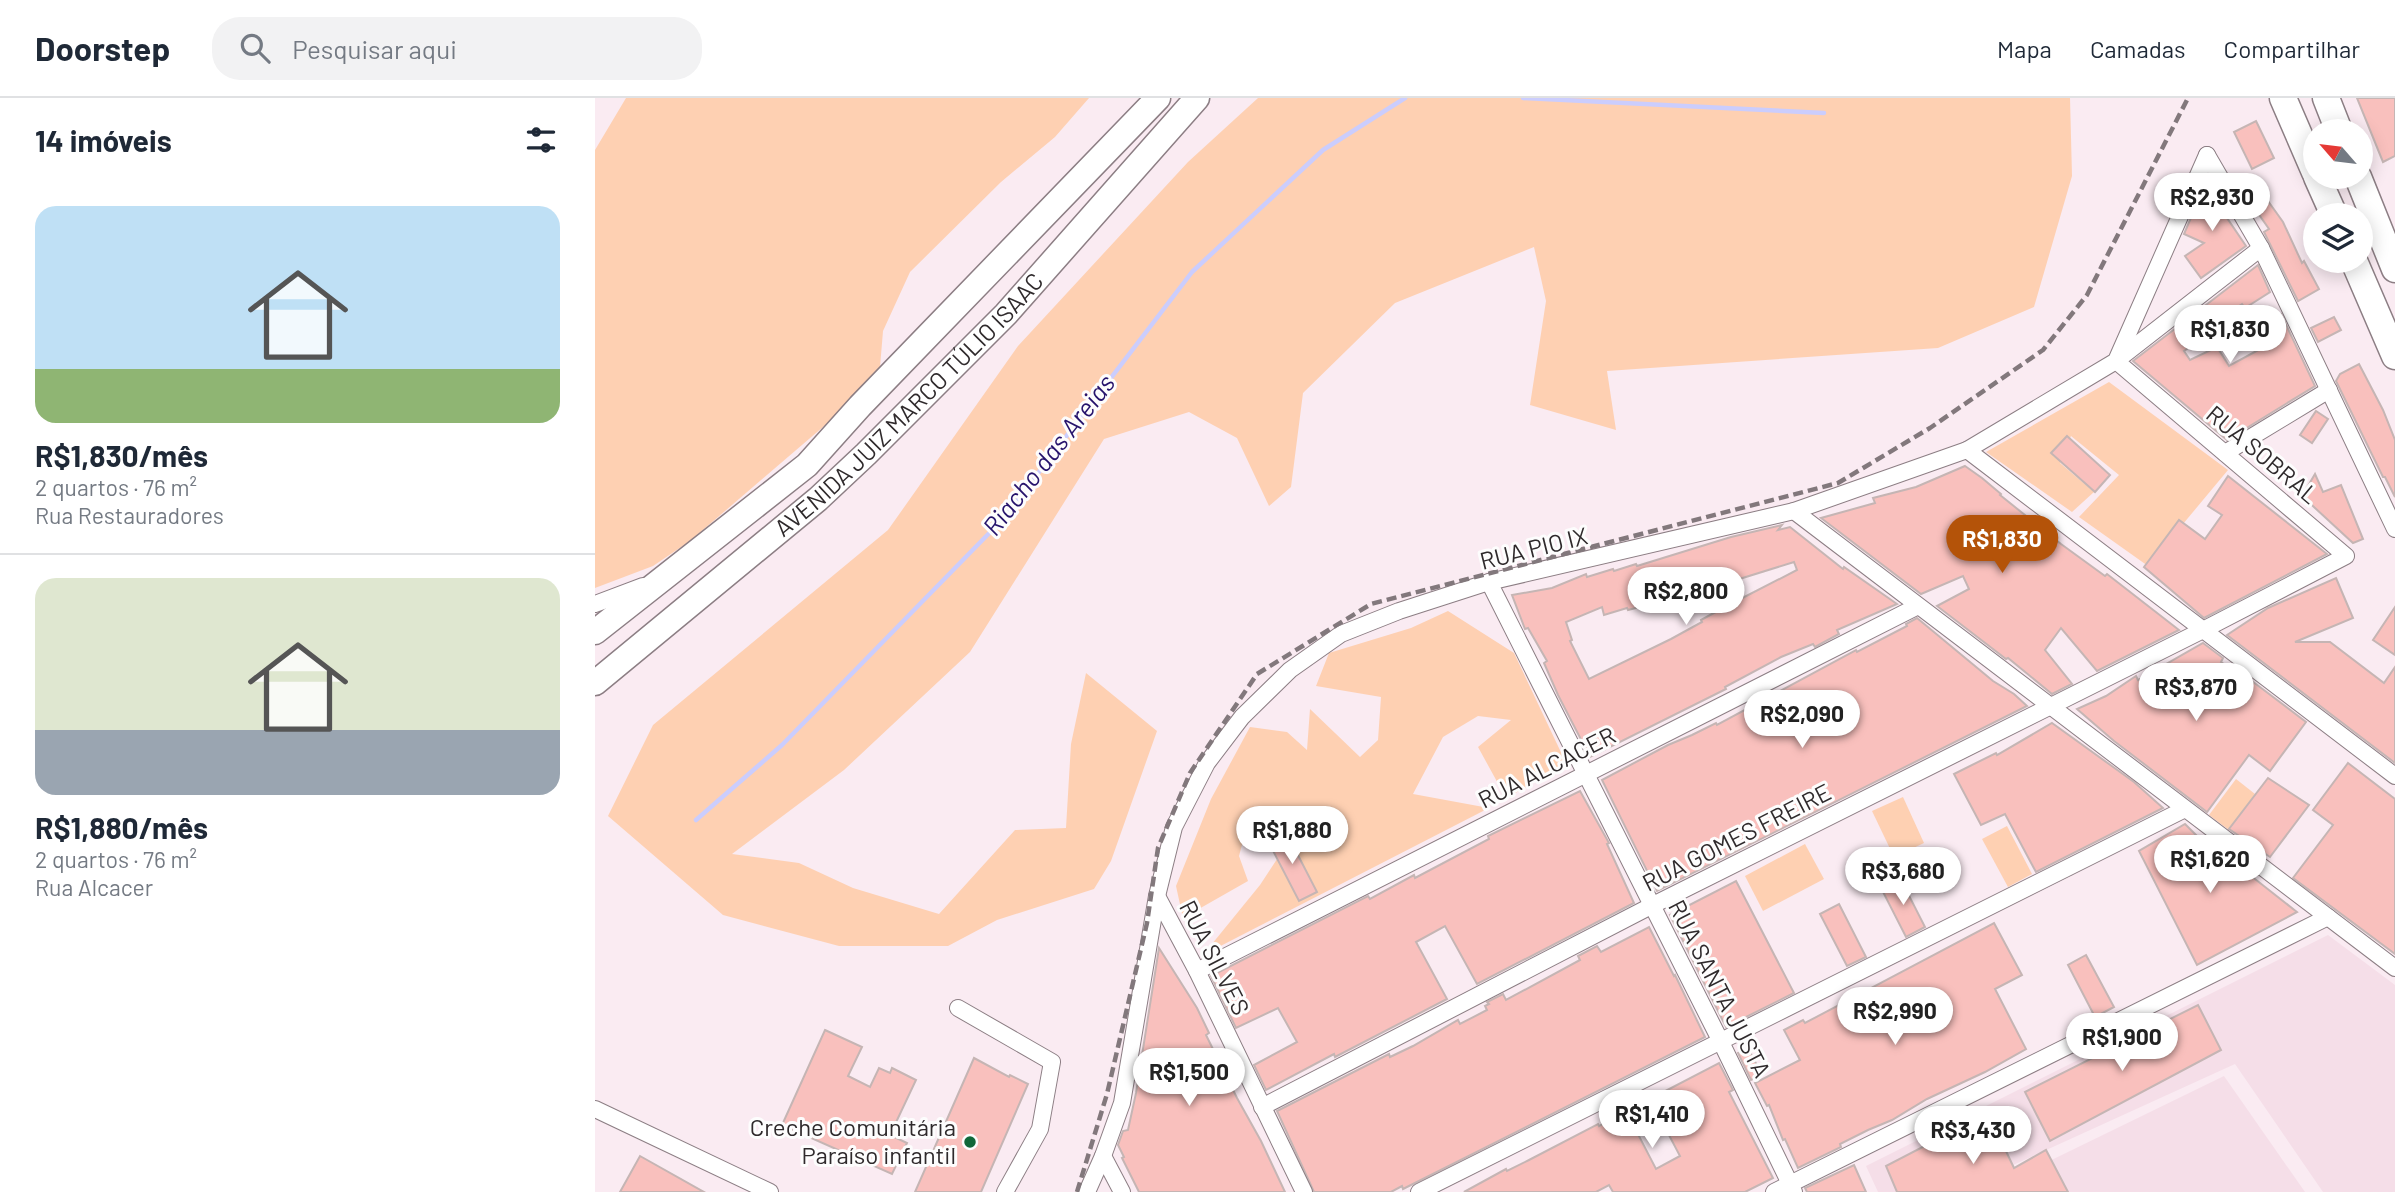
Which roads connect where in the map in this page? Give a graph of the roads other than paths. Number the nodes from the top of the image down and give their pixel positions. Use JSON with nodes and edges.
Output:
{"nodes":[{"id":1,"x":1158,"y":98,"type":"edge"},
{"id":2,"x":1197,"y":98,"type":"edge"},
{"id":3,"x":2283,"y":98,"type":"edge"},
{"id":4,"x":2326,"y":98,"type":"edge"},
{"id":5,"x":2334,"y":119,"type":"edge"},
{"id":6,"x":2303,"y":144,"type":"edge"},
{"id":7,"x":2363,"y":189,"type":"edge"},
{"id":8,"x":2261,"y":248,"type":"junction"},
{"id":9,"x":2395,"y":268,"type":"edge"},
{"id":10,"x":2359,"y":273,"type":"edge"},
{"id":11,"x":2395,"y":356,"type":"edge"},
{"id":12,"x":2116,"y":361,"type":"junction"},
{"id":13,"x":2329,"y":390,"type":"junction"},
{"id":14,"x":1967,"y":450,"type":"junction"},
{"id":15,"x":2225,"y":453,"type":"junction"},
{"id":16,"x":1794,"y":511,"type":"junction"},
{"id":17,"x":2395,"y":529,"type":"edge"},
{"id":18,"x":2346,"y":556,"type":"joint"},
{"id":19,"x":665,"y":578,"type":"junction"},
{"id":20,"x":1489,"y":582,"type":"junction"},
{"id":21,"x":595,"y":604,"type":"edge"},
{"id":22,"x":1918,"y":606,"type":"junction"},
{"id":23,"x":2203,"y":630,"type":"junction"},
{"id":24,"x":595,"y":632,"type":"edge"},
{"id":25,"x":595,"y":683,"type":"edge"},
{"id":26,"x":2049,"y":706,"type":"junction"},
{"id":27,"x":1585,"y":775,"type":"junction"},
{"id":28,"x":2395,"y":776,"type":"edge"},
{"id":29,"x":2185,"y":809,"type":"junction"},
{"id":30,"x":1157,"y":896,"type":"junction"},
{"id":31,"x":1651,"y":906,"type":"junction"},
{"id":32,"x":2328,"y":917,"type":"junction"},
{"id":33,"x":2395,"y":968,"type":"edge"},
{"id":34,"x":1197,"y":971,"type":"junction"},
{"id":35,"x":958,"y":1008,"type":"dead end"},
{"id":36,"x":1721,"y":1042,"type":"junction"},
{"id":37,"x":1262,"y":1107,"type":"junction"},
{"id":38,"x":595,"y":1109,"type":"edge"},
{"id":39,"x":1103,"y":1156,"type":"junction"},
{"id":40,"x":1792,"y":1188,"type":"edge"},
{"id":41,"x":770,"y":1192,"type":"edge"},
{"id":42,"x":1005,"y":1192,"type":"edge"},
{"id":43,"x":1087,"y":1192,"type":"edge"},
{"id":44,"x":1122,"y":1192,"type":"edge"},
{"id":45,"x":1304,"y":1192,"type":"edge"},
{"id":46,"x":1419,"y":1192,"type":"edge"},
{"id":47,"x":1774,"y":1192,"type":"edge"}],
"edges":[{"from":1,"to":19,"type":"main road","name":"AVENIDA JUIZ MARCO TÚLIO ISAAC"},
{"from":2,"to":25,"type":"main road","name":"AVENIDA JUIZ MARCO TÚLIO ISAAC"},
{"from":3,"to":6,"type":"highway"},
{"from":4,"to":5,"type":"highway"},
{"from":7,"to":9,"type":"highway"},
{"from":8,"to":12,"type":"street","name":"RUA PIO IX"},
{"from":8,"to":12,"type":"street"},
{"from":8,"to":13,"type":"street"},
{"from":10,"to":11,"type":"highway"},
{"from":12,"to":14,"type":"street","name":"RUA PIO IX"},
{"from":12,"to":15,"type":"street","name":"RUA SOBRAL"},
{"from":13,"to":15,"type":"street"},
{"from":13,"to":17,"type":"street"},
{"from":14,"to":16,"type":"street","name":"RUA PIO IX"},
{"from":14,"to":23,"type":"street"},
{"from":15,"to":18,"type":"street","name":"RUA SOBRAL"},
{"from":16,"to":20,"type":"street","name":"RUA PIO IX"},
{"from":16,"to":22,"type":"street"},
{"from":18,"to":23,"type":"street","name":"RUA GOMES FREIRE"},
{"from":19,"to":21,"type":"street"},
{"from":19,"to":24,"type":"main road","name":"AVENIDA JUIZ MARCO TÚLIO ISAAC"},
{"from":20,"to":27,"type":"street","name":"RUA SANTA JUSTA"},
{"from":20,"to":30,"type":"street","name":"RUA PIO IX"},
{"from":22,"to":26,"type":"street"},
{"from":22,"to":27,"type":"street","name":"RUA ALCACER"},
{"from":23,"to":26,"type":"street","name":"RUA GOMES FREIRE"},
{"from":23,"to":28,"type":"street"},
{"from":26,"to":29,"type":"street"},
{"from":26,"to":31,"type":"street","name":"RUA GOMES FREIRE"},
{"from":27,"to":31,"type":"street","name":"RUA SANTA JUSTA"},
{"from":27,"to":34,"type":"street","name":"RUA ALCACER"},
{"from":29,"to":32,"type":"street"},
{"from":29,"to":36,"type":"street"},
{"from":30,"to":34,"type":"street","name":"RUA SILVES"},
{"from":30,"to":39,"type":"street","name":"RUA PIO IX"},
{"from":31,"to":36,"type":"street","name":"RUA SANTA JUSTA"},
{"from":31,"to":37,"type":"street","name":"RUA GOMES FREIRE"},
{"from":32,"to":33,"type":"street"},
{"from":32,"to":40,"type":"street"},
{"from":34,"to":37,"type":"street","name":"RUA SILVES"},
{"from":35,"to":42,"type":"street"},
{"from":36,"to":40,"type":"street","name":"RUA SANTA JUSTA"},
{"from":36,"to":46,"type":"street"},
{"from":37,"to":45,"type":"street","name":"RUA SILVES"},
{"from":38,"to":41,"type":"street"},
{"from":39,"to":43,"type":"street","name":"RUA PIO IX"},
{"from":39,"to":44,"type":"street"},
{"from":40,"to":47,"type":"street"}]}
